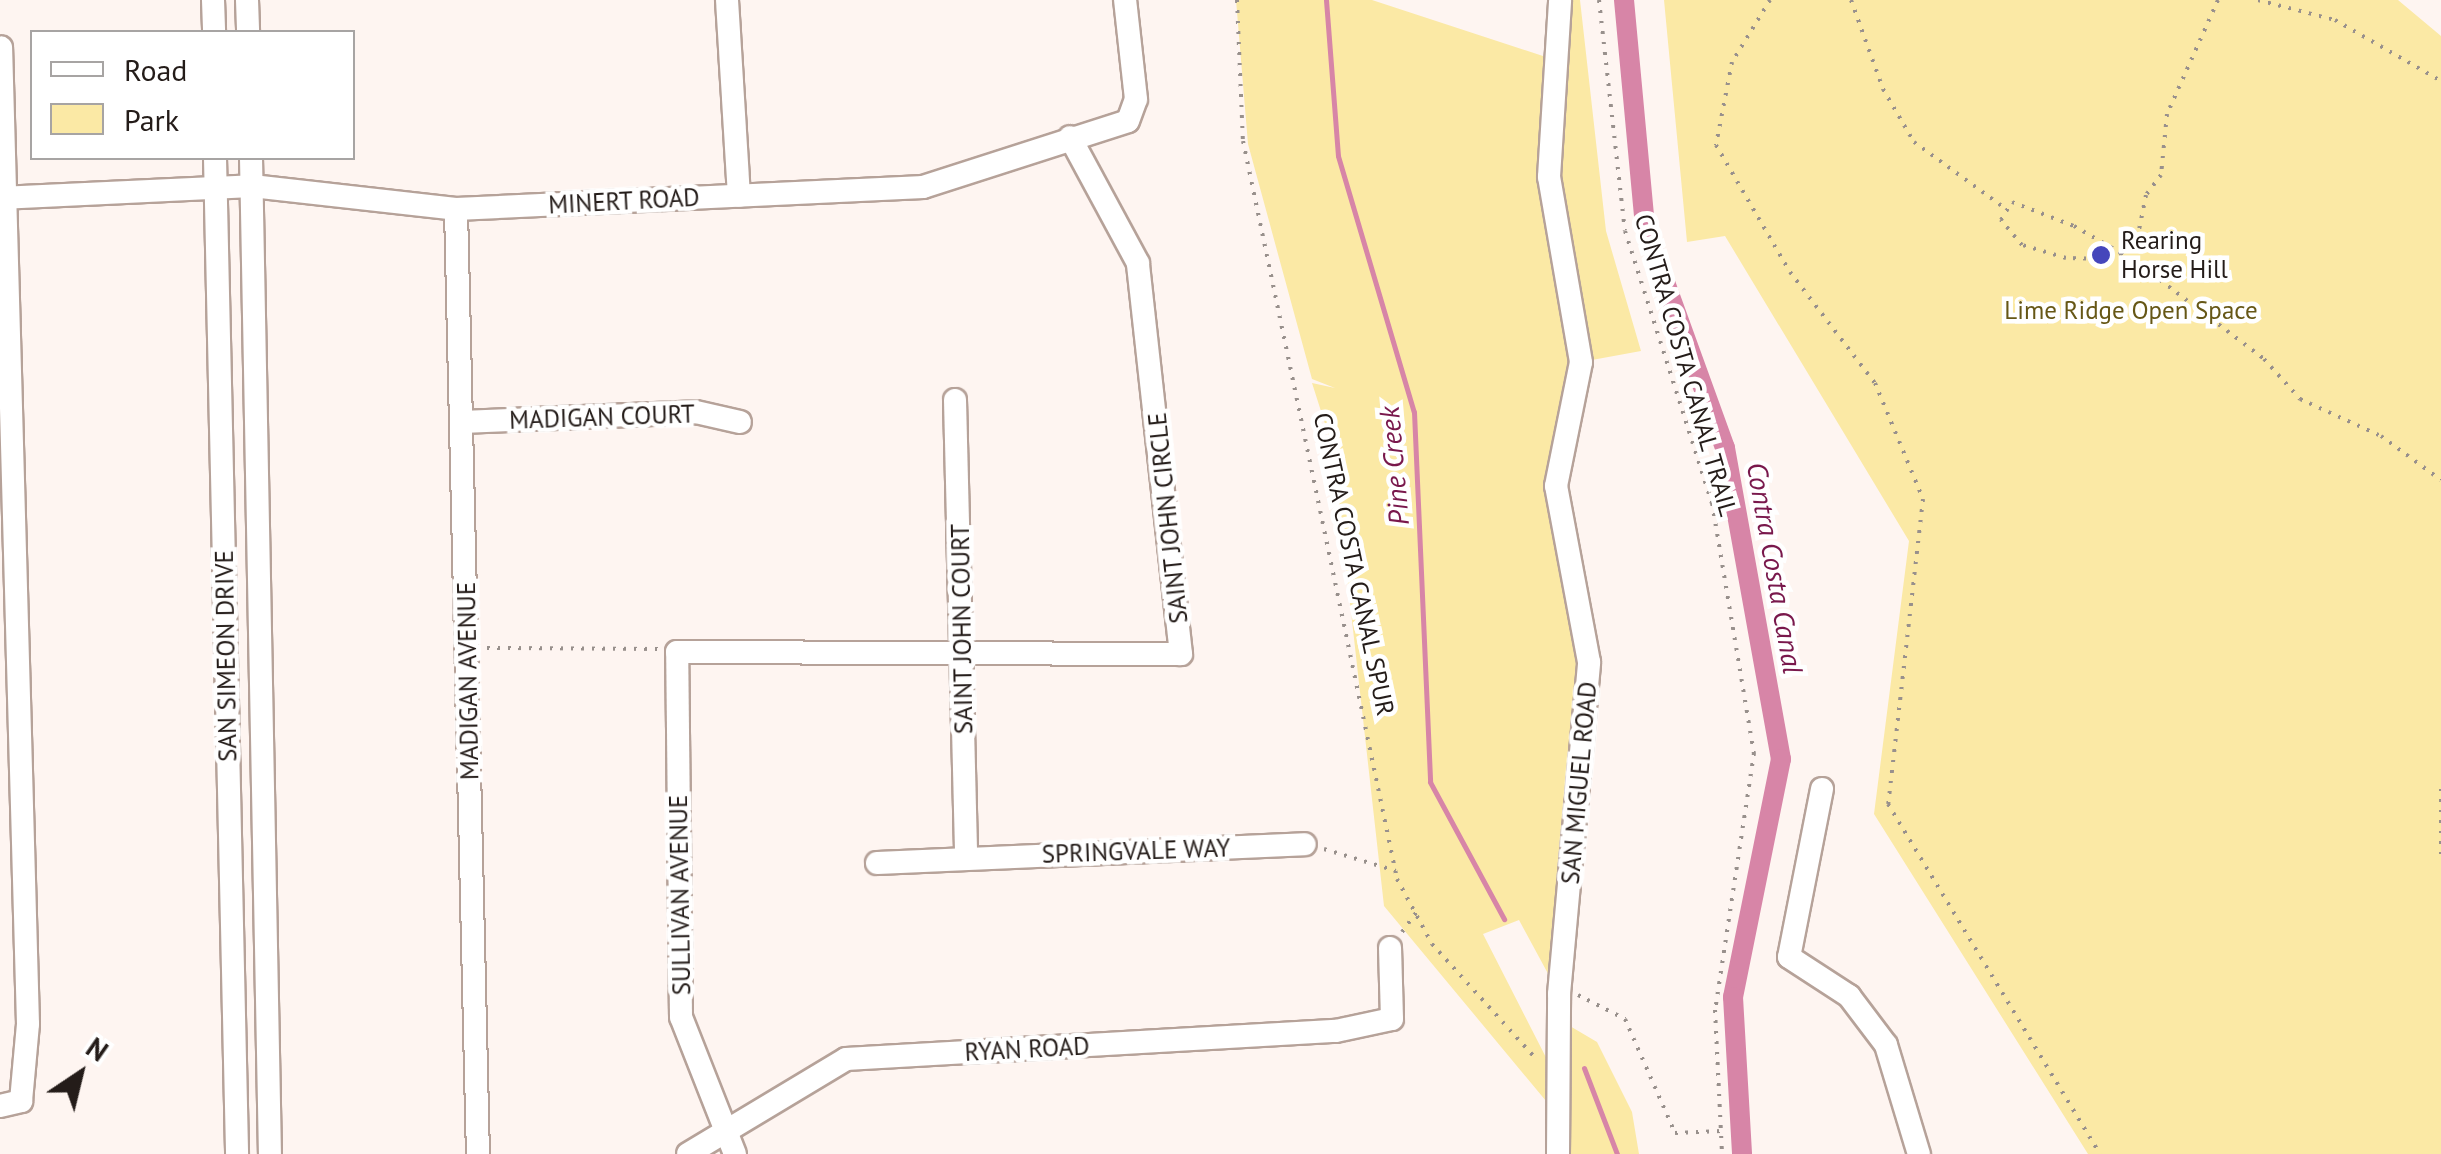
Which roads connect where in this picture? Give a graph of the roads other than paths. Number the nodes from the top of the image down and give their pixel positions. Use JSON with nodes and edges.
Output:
{"nodes":[{"id":1,"x":214,"y":0,"type":"edge"},
{"id":2,"x":247,"y":0,"type":"edge"},
{"id":3,"x":728,"y":0,"type":"edge"},
{"id":4,"x":1560,"y":0,"type":"edge"},
{"id":5,"x":1124,"y":6,"type":"edge"},
{"id":6,"x":214,"y":30,"type":"edge"},
{"id":7,"x":248,"y":30,"type":"edge"},
{"id":8,"x":1,"y":47,"type":"edge"},
{"id":9,"x":1070,"y":137,"type":"junction"},
{"id":10,"x":215,"y":160,"type":"edge"},
{"id":11,"x":251,"y":160,"type":"edge"},
{"id":12,"x":252,"y":186,"type":"junction"},
{"id":13,"x":215,"y":187,"type":"junction"},
{"id":14,"x":739,"y":196,"type":"junction"},
{"id":15,"x":3,"y":198,"type":"edge"},
{"id":16,"x":456,"y":209,"type":"junction"},
{"id":17,"x":956,"y":400,"type":"dead end"},
{"id":18,"x":462,"y":422,"type":"junction"},
{"id":19,"x":740,"y":422,"type":"dead end"},
{"id":20,"x":677,"y":652,"type":"joint"},
{"id":21,"x":964,"y":657,"type":"junction"},
{"id":22,"x":261,"y":664,"type":"junction"},
{"id":23,"x":226,"y":666,"type":"junction"},
{"id":24,"x":11,"y":692,"type":"edge"},
{"id":25,"x":1822,"y":789,"type":"dead end"},
{"id":26,"x":264,"y":832,"type":"junction"},
{"id":27,"x":230,"y":834,"type":"junction"},
{"id":28,"x":1306,"y":844,"type":"road end"},
{"id":29,"x":966,"y":858,"type":"junction"},
{"id":30,"x":877,"y":863,"type":"dead end"},
{"id":31,"x":12,"y":902,"type":"edge"},
{"id":32,"x":1390,"y":948,"type":"dead end"},
{"id":33,"x":0,"y":1106,"type":"edge"},
{"id":34,"x":724,"y":1130,"type":"junction"},
{"id":35,"x":237,"y":1154,"type":"edge"},
{"id":36,"x":270,"y":1154,"type":"edge"},
{"id":37,"x":478,"y":1154,"type":"edge"},
{"id":38,"x":688,"y":1154,"type":"edge"},
{"id":39,"x":735,"y":1154,"type":"edge"},
{"id":40,"x":1558,"y":1154,"type":"edge"},
{"id":41,"x":1919,"y":1154,"type":"edge"}],
"edges":[{"from":1,"to":6,"type":"street"},
{"from":2,"to":7,"type":"street"},
{"from":3,"to":14,"type":"street"},
{"from":4,"to":40,"type":"street","name":"SAN MIGUEL ROAD"},
{"from":5,"to":9,"type":"street","name":"MINERT ROAD"},
{"from":8,"to":15,"type":"street"},
{"from":9,"to":14,"type":"street","name":"MINERT ROAD"},
{"from":9,"to":21,"type":"street","name":"SAINT JOHN CIRCLE"},
{"from":10,"to":13,"type":"street","name":"SAN SIMEON DRIVE"},
{"from":11,"to":12,"type":"street","name":"SAN SIMEON DRIVE"},
{"from":12,"to":13,"type":"street","name":"MINERT ROAD"},
{"from":12,"to":16,"type":"street","name":"MINERT ROAD"},
{"from":12,"to":22,"type":"street","name":"SAN SIMEON DRIVE"},
{"from":13,"to":15,"type":"street","name":"MINERT ROAD"},
{"from":13,"to":23,"type":"street","name":"SAN SIMEON DRIVE"},
{"from":14,"to":16,"type":"street","name":"MINERT ROAD"},
{"from":15,"to":24,"type":"street"},
{"from":16,"to":18,"type":"street","name":"MADIGAN AVENUE"},
{"from":17,"to":21,"type":"street","name":"SAINT JOHN COURT"},
{"from":18,"to":19,"type":"street","name":"MADIGAN COURT"},
{"from":18,"to":37,"type":"street","name":"MADIGAN AVENUE"},
{"from":20,"to":21,"type":"street","name":"SAINT JOHN CIRCLE"},
{"from":20,"to":34,"type":"street","name":"SULLIVAN AVENUE"},
{"from":21,"to":29,"type":"street","name":"SAINT JOHN COURT"},
{"from":22,"to":23,"type":"street"},
{"from":22,"to":26,"type":"street","name":"SAN SIMEON DRIVE"},
{"from":23,"to":27,"type":"street","name":"SAN SIMEON DRIVE"},
{"from":24,"to":31,"type":"street"},
{"from":25,"to":41,"type":"street"},
{"from":26,"to":27,"type":"street"},
{"from":26,"to":36,"type":"street","name":"SAN SIMEON DRIVE"},
{"from":27,"to":35,"type":"street","name":"SAN SIMEON DRIVE"},
{"from":28,"to":29,"type":"street","name":"SPRINGVALE WAY"},
{"from":29,"to":30,"type":"street","name":"SPRINGVALE WAY"},
{"from":31,"to":33,"type":"street"},
{"from":32,"to":34,"type":"street","name":"RYAN ROAD"},
{"from":34,"to":38,"type":"street","name":"RYAN ROAD"},
{"from":34,"to":39,"type":"street","name":"SULLIVAN AVENUE"}]}
